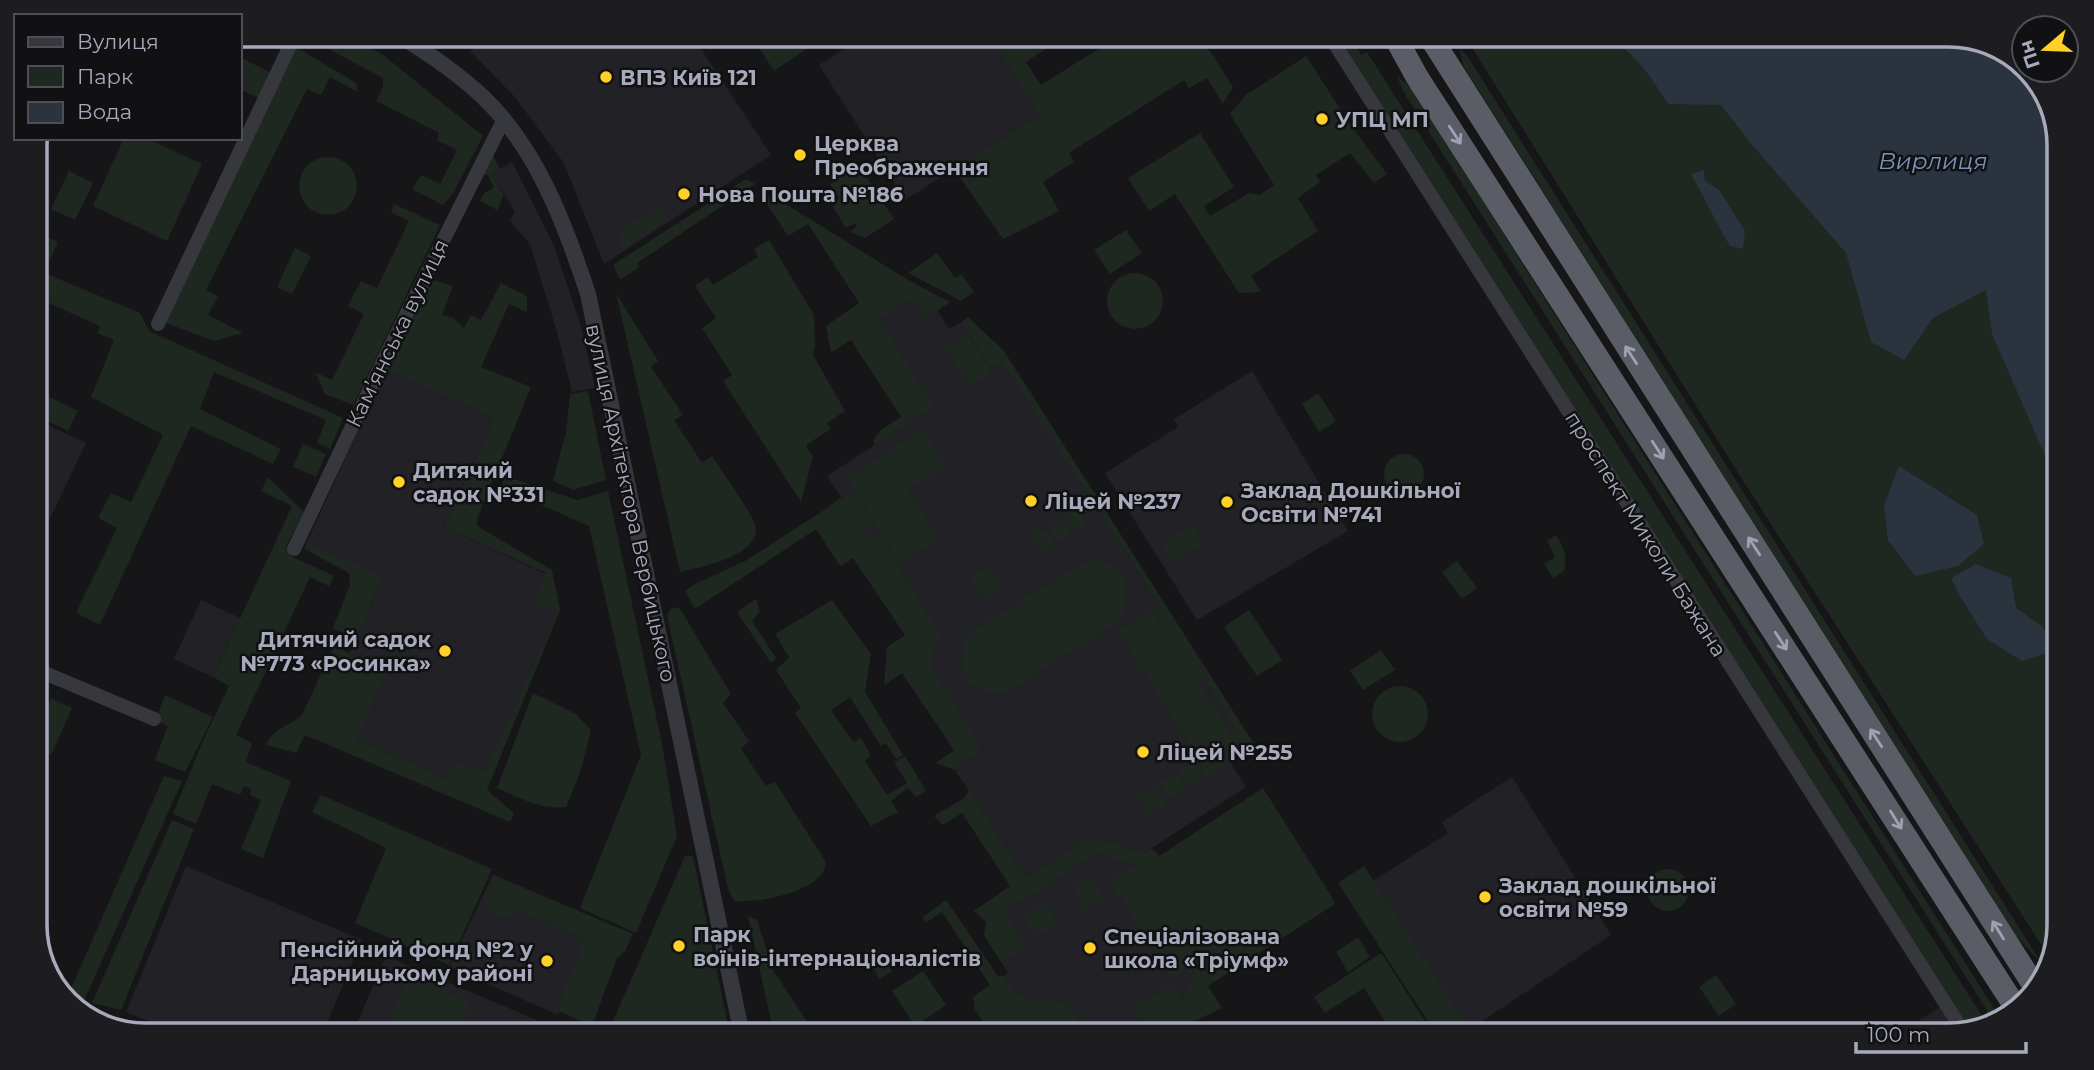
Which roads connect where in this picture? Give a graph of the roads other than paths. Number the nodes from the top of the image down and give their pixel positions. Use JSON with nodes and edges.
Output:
{"nodes":[{"id":1,"x":289,"y":47,"type":"edge"},
{"id":2,"x":416,"y":47,"type":"edge"},
{"id":3,"x":1337,"y":47,"type":"edge"},
{"id":4,"x":1401,"y":47,"type":"edge"},
{"id":5,"x":1437,"y":47,"type":"edge"},
{"id":6,"x":504,"y":119,"type":"junction"},
{"id":7,"x":158,"y":324,"type":"dead end"},
{"id":8,"x":294,"y":549,"type":"dead end"},
{"id":9,"x":47,"y":674,"type":"edge"},
{"id":10,"x":154,"y":719,"type":"dead end"},
{"id":11,"x":2030,"y":980,"type":"edge"},
{"id":12,"x":2011,"y":1001,"type":"edge"},
{"id":13,"x":1957,"y":1022,"type":"edge"},
{"id":14,"x":740,"y":1023,"type":"edge"}],
"edges":[{"from":1,"to":7,"type":"street"},
{"from":2,"to":6,"type":"street","name":"вулиця Архітектора Вербицького"},
{"from":3,"to":13,"type":"street","name":"проспект Миколи Бажана"},
{"from":4,"to":12,"type":"highway","one_way":true},
{"from":11,"to":5,"type":"highway","one_way":true},
{"from":6,"to":8,"type":"street","name":"Камʼянська вулиця"},
{"from":6,"to":14,"type":"street","name":"вулиця Архітектора Вербицького"},
{"from":9,"to":10,"type":"street"}]}
